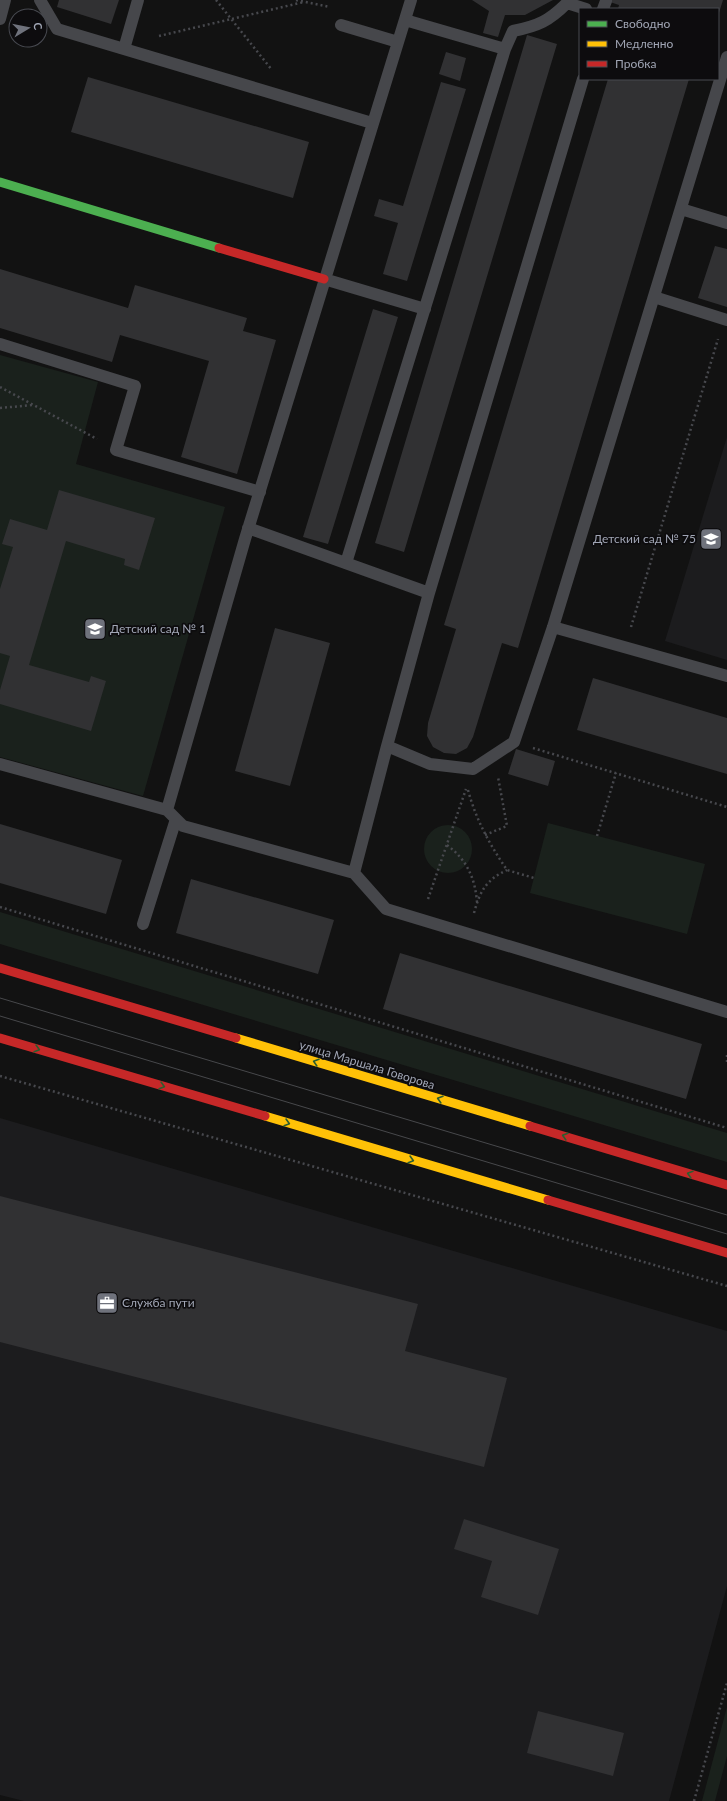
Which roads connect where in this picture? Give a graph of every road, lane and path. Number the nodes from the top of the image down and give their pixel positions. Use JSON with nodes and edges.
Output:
{"nodes":[{"id":1,"x":5,"y":0,"type":"edge"},
{"id":2,"x":40,"y":0,"type":"edge"},
{"id":3,"x":138,"y":0,"type":"edge"},
{"id":4,"x":216,"y":0,"type":"edge"},
{"id":5,"x":296,"y":0,"type":"edge"},
{"id":6,"x":411,"y":0,"type":"edge"},
{"id":7,"x":304,"y":2,"type":"junction"},
{"id":8,"x":583,"y":8,"type":"edge"},
{"id":9,"x":0,"y":19,"type":"edge"},
{"id":10,"x":232,"y":19,"type":"junction"},
{"id":11,"x":405,"y":20,"type":"junction"},
{"id":12,"x":341,"y":25,"type":"joint"},
{"id":13,"x":398,"y":42,"type":"junction"},
{"id":14,"x":124,"y":47,"type":"junction"},
{"id":15,"x":505,"y":50,"type":"junction"},
{"id":16,"x":727,"y":57,"type":"edge"},
{"id":17,"x":583,"y":80,"type":"edge"},
{"id":18,"x":295,"y":100,"type":"junction"},
{"id":19,"x":372,"y":123,"type":"junction"},
{"id":20,"x":0,"y":182,"type":"edge"},
{"id":21,"x":681,"y":209,"type":"junction"},
{"id":22,"x":727,"y":223,"type":"edge"},
{"id":23,"x":324,"y":279,"type":"junction"},
{"id":24,"x":654,"y":297,"type":"junction"},
{"id":25,"x":425,"y":309,"type":"junction"},
{"id":26,"x":726,"y":320,"type":"edge"},
{"id":27,"x":0,"y":344,"type":"edge"},
{"id":28,"x":0,"y":387,"type":"edge"},
{"id":29,"x":35,"y":404,"type":"junction"},
{"id":30,"x":0,"y":408,"type":"edge"},
{"id":31,"x":116,"y":450,"type":"junction"},
{"id":32,"x":260,"y":492,"type":"junction"},
{"id":33,"x":248,"y":528,"type":"junction"},
{"id":34,"x":346,"y":563,"type":"junction"},
{"id":35,"x":428,"y":593,"type":"junction"},
{"id":36,"x":553,"y":627,"type":"junction"},
{"id":37,"x":625,"y":648,"type":"junction"},
{"id":38,"x":727,"y":676,"type":"edge"},
{"id":39,"x":514,"y":742,"type":"junction"},
{"id":40,"x":387,"y":746,"type":"junction"},
{"id":41,"x":493,"y":755,"type":"junction"},
{"id":42,"x":0,"y":764,"type":"edge"},
{"id":43,"x":616,"y":773,"type":"junction"},
{"id":44,"x":727,"y":807,"type":"edge"},
{"id":45,"x":172,"y":815,"type":"junction"},
{"id":46,"x":485,"y":835,"type":"junction"},
{"id":47,"x":597,"y":836,"type":"dead end"},
{"id":48,"x":447,"y":845,"type":"junction"},
{"id":49,"x":507,"y":870,"type":"junction"},
{"id":50,"x":354,"y":873,"type":"junction"},
{"id":51,"x":534,"y":878,"type":"dead end"},
{"id":52,"x":477,"y":903,"type":"junction"},
{"id":53,"x":0,"y":907,"type":"edge"},
{"id":54,"x":421,"y":920,"type":"junction"},
{"id":55,"x":143,"y":924,"type":"dead end"},
{"id":56,"x":467,"y":934,"type":"junction"},
{"id":57,"x":0,"y":968,"type":"edge"},
{"id":58,"x":727,"y":1012,"type":"edge"},
{"id":59,"x":0,"y":1038,"type":"edge"},
{"id":60,"x":727,"y":1056,"type":"edge"},
{"id":61,"x":727,"y":1064,"type":"edge"},
{"id":62,"x":0,"y":1076,"type":"edge"},
{"id":63,"x":727,"y":1128,"type":"edge"},
{"id":64,"x":727,"y":1185,"type":"edge"},
{"id":65,"x":727,"y":1253,"type":"edge"},
{"id":66,"x":727,"y":1286,"type":"edge"},
{"id":67,"x":727,"y":1683,"type":"edge"},
{"id":68,"x":694,"y":1801,"type":"edge"}],
"edges":[{"from":1,"to":9,"type":"lane"},
{"from":2,"to":14,"type":"lane"},
{"from":3,"to":14,"type":"lane"},
{"from":4,"to":10,"type":"path"},
{"from":5,"to":7,"type":"path"},
{"from":6,"to":11,"type":"lane"},
{"from":7,"to":10,"type":"path"},
{"from":7,"to":12,"type":"path"},
{"from":8,"to":15,"type":"lane"},
{"from":10,"to":14,"type":"path"},
{"from":10,"to":18,"type":"path"},
{"from":11,"to":13,"type":"lane"},
{"from":11,"to":15,"type":"lane"},
{"from":12,"to":13,"type":"lane"},
{"from":13,"to":19,"type":"lane"},
{"from":14,"to":18,"type":"lane"},
{"from":15,"to":25,"type":"lane"},
{"from":16,"to":21,"type":"lane"},
{"from":17,"to":35,"type":"lane"},
{"from":18,"to":19,"type":"lane"},
{"from":19,"to":23,"type":"lane"},
{"from":20,"to":23,"type":"main road"},
{"from":21,"to":22,"type":"lane"},
{"from":21,"to":24,"type":"lane"},
{"from":23,"to":25,"type":"lane"},
{"from":23,"to":32,"type":"lane"},
{"from":24,"to":26,"type":"lane"},
{"from":24,"to":36,"type":"lane"},
{"from":25,"to":34,"type":"lane"},
{"from":26,"to":37,"type":"path"},
{"from":27,"to":31,"type":"lane"},
{"from":28,"to":29,"type":"path"},
{"from":29,"to":30,"type":"path"},
{"from":29,"to":31,"type":"path"},
{"from":31,"to":32,"type":"lane"},
{"from":32,"to":33,"type":"lane"},
{"from":33,"to":34,"type":"lane"},
{"from":33,"to":45,"type":"lane"},
{"from":34,"to":35,"type":"lane"},
{"from":35,"to":40,"type":"lane"},
{"from":36,"to":37,"type":"lane"},
{"from":36,"to":39,"type":"lane"},
{"from":37,"to":38,"type":"lane"},
{"from":39,"to":41,"type":"lane"},
{"from":39,"to":43,"type":"path"},
{"from":40,"to":41,"type":"lane"},
{"from":40,"to":50,"type":"lane"},
{"from":41,"to":46,"type":"path"},
{"from":42,"to":45,"type":"lane"},
{"from":43,"to":44,"type":"path"},
{"from":43,"to":47,"type":"path"},
{"from":45,"to":50,"type":"lane"},
{"from":45,"to":55,"type":"lane"},
{"from":46,"to":48,"type":"path"},
{"from":46,"to":49,"type":"path"},
{"from":48,"to":52,"type":"path"},
{"from":48,"to":54,"type":"path"},
{"from":49,"to":51,"type":"path"},
{"from":49,"to":52,"type":"path"},
{"from":50,"to":54,"type":"lane"},
{"from":52,"to":56,"type":"path"},
{"from":53,"to":63,"type":"path"},
{"from":54,"to":56,"type":"lane"},
{"from":56,"to":58,"type":"lane"},
{"from":64,"to":57,"type":"main road","name":"улица Маршала Говорова","one_way":true},
{"from":59,"to":65,"type":"main road","one_way":true},
{"from":60,"to":61,"type":"path"},
{"from":62,"to":66,"type":"path"},
{"from":67,"to":68,"type":"path"}]}
